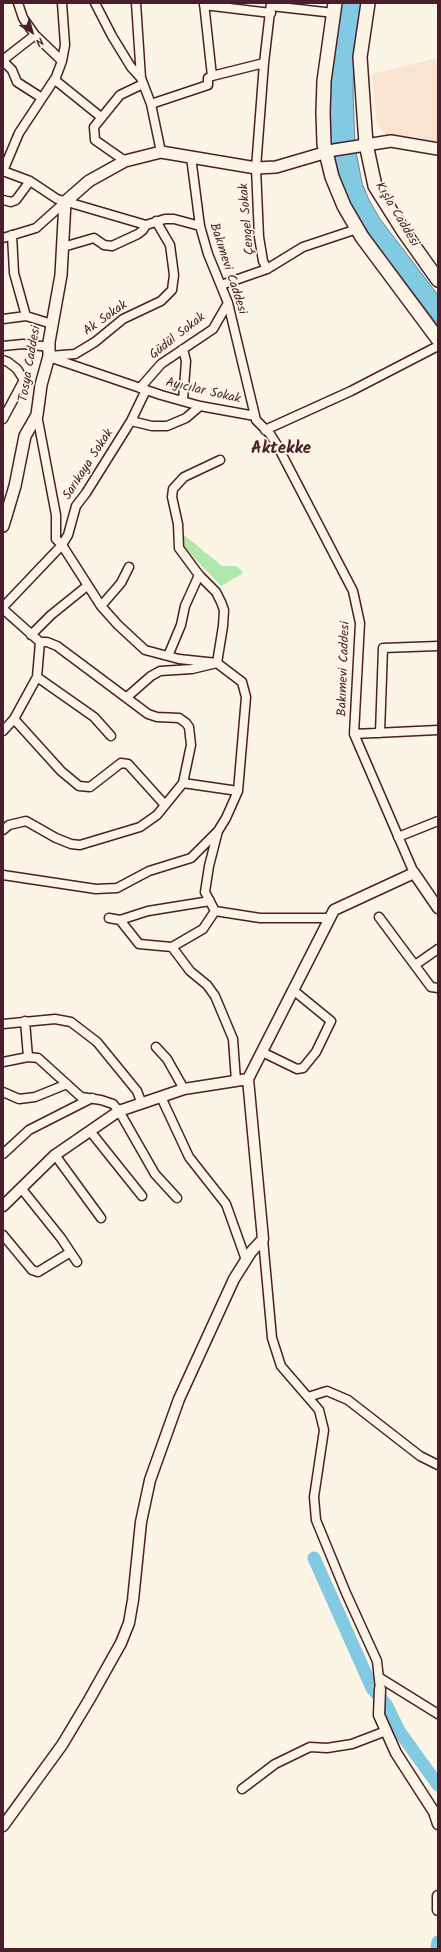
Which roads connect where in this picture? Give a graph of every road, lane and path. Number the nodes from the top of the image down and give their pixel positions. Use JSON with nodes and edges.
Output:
{"nodes":[{"id":1,"x":18,"y":3,"type":"edge"},
{"id":2,"x":62,"y":3,"type":"edge"},
{"id":3,"x":95,"y":3,"type":"edge"},
{"id":4,"x":136,"y":3,"type":"edge"},
{"id":5,"x":368,"y":3,"type":"edge"},
{"id":6,"x":204,"y":4,"type":"edge"},
{"id":7,"x":271,"y":7,"type":"edge"},
{"id":8,"x":334,"y":8,"type":"edge"},
{"id":9,"x":35,"y":35,"type":"junction"},
{"id":10,"x":3,"y":61,"type":"edge"},
{"id":11,"x":62,"y":61,"type":"junction"},
{"id":12,"x":264,"y":63,"type":"junction"},
{"id":13,"x":212,"y":76,"type":"junction"},
{"id":14,"x":55,"y":80,"type":"junction"},
{"id":15,"x":142,"y":81,"type":"junction"},
{"id":16,"x":42,"y":98,"type":"junction"},
{"id":17,"x":151,"y":104,"type":"junction"},
{"id":18,"x":101,"y":117,"type":"junction"},
{"id":19,"x":366,"y":144,"type":"junction"},
{"id":20,"x":438,"y":149,"type":"edge"},
{"id":21,"x":161,"y":152,"type":"junction"},
{"id":22,"x":326,"y":153,"type":"junction"},
{"id":23,"x":191,"y":157,"type":"junction"},
{"id":24,"x":125,"y":161,"type":"junction"},
{"id":25,"x":256,"y":168,"type":"junction"},
{"id":26,"x":3,"y":171,"type":"edge"},
{"id":27,"x":30,"y":181,"type":"junction"},
{"id":28,"x":3,"y":200,"type":"edge"},
{"id":29,"x":66,"y":202,"type":"junction"},
{"id":30,"x":156,"y":221,"type":"junction"},
{"id":31,"x":146,"y":225,"type":"junction"},
{"id":32,"x":200,"y":226,"type":"junction"},
{"id":33,"x":357,"y":230,"type":"junction"},
{"id":34,"x":12,"y":235,"type":"junction"},
{"id":35,"x":3,"y":238,"type":"edge"},
{"id":36,"x":63,"y":247,"type":"junction"},
{"id":37,"x":267,"y":268,"type":"junction"},
{"id":38,"x":438,"y":280,"type":"edge"},
{"id":39,"x":221,"y":285,"type":"junction"},
{"id":40,"x":228,"y":303,"type":"junction"},
{"id":41,"x":26,"y":316,"type":"junction"},
{"id":42,"x":3,"y":319,"type":"edge"},
{"id":43,"x":52,"y":324,"type":"junction"},
{"id":44,"x":438,"y":339,"type":"edge"},
{"id":45,"x":3,"y":346,"type":"edge"},
{"id":46,"x":438,"y":346,"type":"edge"},
{"id":47,"x":184,"y":349,"type":"junction"},
{"id":48,"x":49,"y":351,"type":"junction"},
{"id":49,"x":438,"y":352,"type":"edge"},
{"id":50,"x":3,"y":360,"type":"edge"},
{"id":51,"x":143,"y":389,"type":"junction"},
{"id":52,"x":183,"y":400,"type":"junction"},
{"id":53,"x":200,"y":406,"type":"junction"},
{"id":54,"x":37,"y":414,"type":"junction"},
{"id":55,"x":255,"y":416,"type":"junction"},
{"id":56,"x":3,"y":418,"type":"edge"},
{"id":57,"x":131,"y":421,"type":"junction"},
{"id":58,"x":268,"y":432,"type":"junction"},
{"id":59,"x":220,"y":460,"type":"dead end"},
{"id":60,"x":3,"y":526,"type":"edge"},
{"id":61,"x":62,"y":545,"type":"junction"},
{"id":62,"x":129,"y":567,"type":"dead end"},
{"id":63,"x":200,"y":575,"type":"junction"},
{"id":64,"x":87,"y":586,"type":"junction"},
{"id":65,"x":101,"y":606,"type":"junction"},
{"id":66,"x":3,"y":608,"type":"edge"},
{"id":67,"x":31,"y":635,"type":"junction"},
{"id":68,"x":40,"y":642,"type":"junction"},
{"id":69,"x":438,"y":646,"type":"edge"},
{"id":70,"x":168,"y":656,"type":"junction"},
{"id":71,"x":217,"y":664,"type":"junction"},
{"id":72,"x":37,"y":677,"type":"junction"},
{"id":73,"x":127,"y":696,"type":"junction"},
{"id":74,"x":14,"y":718,"type":"junction"},
{"id":75,"x":438,"y":730,"type":"edge"},
{"id":76,"x":3,"y":731,"type":"edge"},
{"id":77,"x":380,"y":733,"type":"junction"},
{"id":78,"x":354,"y":734,"type":"junction"},
{"id":79,"x":111,"y":736,"type":"dead end"},
{"id":80,"x":183,"y":783,"type":"junction"},
{"id":81,"x":238,"y":791,"type":"junction"},
{"id":82,"x":165,"y":806,"type":"junction"},
{"id":83,"x":438,"y":821,"type":"edge"},
{"id":84,"x":3,"y":830,"type":"edge"},
{"id":85,"x":218,"y":831,"type":"junction"},
{"id":86,"x":398,"y":836,"type":"junction"},
{"id":87,"x":414,"y":873,"type":"junction"},
{"id":88,"x":3,"y":875,"type":"edge"},
{"id":89,"x":210,"y":901,"type":"junction"},
{"id":90,"x":438,"y":908,"type":"edge"},
{"id":91,"x":216,"y":911,"type":"junction"},
{"id":92,"x":380,"y":917,"type":"dead end"},
{"id":93,"x":109,"y":918,"type":"dead end"},
{"id":94,"x":330,"y":918,"type":"junction"},
{"id":95,"x":120,"y":920,"type":"junction"},
{"id":96,"x":172,"y":947,"type":"junction"},
{"id":97,"x":438,"y":949,"type":"edge"},
{"id":98,"x":415,"y":965,"type":"junction"},
{"id":99,"x":438,"y":988,"type":"edge"},
{"id":100,"x":293,"y":990,"type":"junction"},
{"id":101,"x":25,"y":1021,"type":"junction"},
{"id":102,"x":3,"y":1024,"type":"edge"},
{"id":103,"x":156,"y":1047,"type":"dead end"},
{"id":104,"x":262,"y":1052,"type":"junction"},
{"id":105,"x":28,"y":1057,"type":"junction"},
{"id":106,"x":3,"y":1062,"type":"edge"},
{"id":107,"x":248,"y":1079,"type":"junction"},
{"id":108,"x":236,"y":1080,"type":"junction"},
{"id":109,"x":67,"y":1084,"type":"junction"},
{"id":110,"x":184,"y":1089,"type":"junction"},
{"id":111,"x":3,"y":1093,"type":"edge"},
{"id":112,"x":161,"y":1097,"type":"junction"},
{"id":113,"x":92,"y":1098,"type":"junction"},
{"id":114,"x":142,"y":1104,"type":"junction"},
{"id":115,"x":119,"y":1111,"type":"junction"},
{"id":116,"x":90,"y":1131,"type":"junction"},
{"id":117,"x":3,"y":1154,"type":"edge"},
{"id":118,"x":55,"y":1156,"type":"junction"},
{"id":119,"x":21,"y":1188,"type":"junction"},
{"id":120,"x":142,"y":1196,"type":"dead end"},
{"id":121,"x":177,"y":1198,"type":"dead end"},
{"id":122,"x":3,"y":1206,"type":"edge"},
{"id":123,"x":101,"y":1218,"type":"dead end"},
{"id":124,"x":3,"y":1235,"type":"edge"},
{"id":125,"x":263,"y":1239,"type":"junction"},
{"id":126,"x":69,"y":1253,"type":"junction"},
{"id":127,"x":246,"y":1260,"type":"junction"},
{"id":128,"x":77,"y":1262,"type":"dead end"},
{"id":129,"x":308,"y":1397,"type":"junction"},
{"id":130,"x":438,"y":1465,"type":"edge"},
{"id":131,"x":380,"y":1678,"type":"junction"},
{"id":132,"x":380,"y":1689,"type":"joint"},
{"id":133,"x":438,"y":1714,"type":"edge"},
{"id":134,"x":386,"y":1731,"type":"junction"},
{"id":135,"x":242,"y":1788,"type":"dead end"},
{"id":136,"x":438,"y":1824,"type":"edge"},
{"id":137,"x":3,"y":1826,"type":"edge"},
{"id":138,"x":438,"y":1896,"type":"edge"},
{"id":139,"x":438,"y":1910,"type":"edge"}],
"edges":[{"from":1,"to":9,"type":"street"},
{"from":2,"to":11,"type":"street"},
{"from":3,"to":15,"type":"street"},
{"from":4,"to":15,"type":"street"},
{"from":5,"to":19,"type":"main road","name":"Kışla Caddesi"},
{"from":6,"to":7,"type":"street"},
{"from":6,"to":13,"type":"street"},
{"from":7,"to":8,"type":"street"},
{"from":7,"to":12,"type":"street","name":"Çengel Sokak"},
{"from":8,"to":22,"type":"main road"},
{"from":9,"to":10,"type":"street"},
{"from":9,"to":11,"type":"street"},
{"from":10,"to":16,"type":"street"},
{"from":11,"to":14,"type":"street"},
{"from":12,"to":13,"type":"street"},
{"from":12,"to":25,"type":"street","name":"Çengel Sokak"},
{"from":13,"to":17,"type":"street"},
{"from":14,"to":16,"type":"street"},
{"from":14,"to":18,"type":"street"},
{"from":15,"to":17,"type":"street"},
{"from":15,"to":18,"type":"street"},
{"from":16,"to":26,"type":"street"},
{"from":17,"to":21,"type":"street"},
{"from":18,"to":24,"type":"street"},
{"from":19,"to":20,"type":"main road"},
{"from":19,"to":22,"type":"main road"},
{"from":19,"to":38,"type":"main road","name":"Kışla Caddesi"},
{"from":21,"to":23,"type":"main road"},
{"from":21,"to":24,"type":"main road"},
{"from":22,"to":25,"type":"main road"},
{"from":22,"to":33,"type":"main road"},
{"from":23,"to":25,"type":"main road"},
{"from":23,"to":32,"type":"street","name":"Bakımevi Caddesi"},
{"from":24,"to":29,"type":"main road"},
{"from":25,"to":37,"type":"street","name":"Çengel Sokak"},
{"from":26,"to":27,"type":"street"},
{"from":27,"to":28,"type":"street"},
{"from":27,"to":29,"type":"street"},
{"from":29,"to":31,"type":"street"},
{"from":29,"to":34,"type":"street"},
{"from":29,"to":36,"type":"main road","name":"Tosya Caddesi"},
{"from":30,"to":31,"type":"street"},
{"from":30,"to":32,"type":"street"},
{"from":30,"to":48,"type":"street","name":"Ak Sokak"},
{"from":31,"to":36,"type":"street"},
{"from":32,"to":39,"type":"street","name":"Bakımevi Caddesi"},
{"from":33,"to":37,"type":"street"},
{"from":33,"to":44,"type":"main road"},
{"from":34,"to":35,"type":"street"},
{"from":34,"to":41,"type":"street"},
{"from":36,"to":43,"type":"main road","name":"Tosya Caddesi"},
{"from":37,"to":39,"type":"street"},
{"from":39,"to":40,"type":"street","name":"Bakımevi Caddesi"},
{"from":40,"to":47,"type":"street","name":"Güdül Sokak"},
{"from":40,"to":55,"type":"street","name":"Bakımevi Caddesi"},
{"from":41,"to":42,"type":"street"},
{"from":41,"to":43,"type":"street"},
{"from":43,"to":48,"type":"main road","name":"Tosya Caddesi"},
{"from":45,"to":48,"type":"street"},
{"from":46,"to":58,"type":"street"},
{"from":47,"to":51,"type":"street","name":"Güdül Sokak"},
{"from":47,"to":52,"type":"street"},
{"from":48,"to":51,"type":"street","name":"Ayıcılar Sokak"},
{"from":48,"to":54,"type":"main road","name":"Tosya Caddesi"},
{"from":49,"to":58,"type":"street"},
{"from":50,"to":56,"type":"street"},
{"from":51,"to":52,"type":"street","name":"Ayıcılar Sokak"},
{"from":51,"to":57,"type":"street","name":"Ayıcılar Sokak"},
{"from":52,"to":53,"type":"street","name":"Ayıcılar Sokak"},
{"from":53,"to":55,"type":"street","name":"Ayıcılar Sokak"},
{"from":53,"to":57,"type":"street"},
{"from":54,"to":60,"type":"main road","name":"Tosya Caddesi"},
{"from":54,"to":61,"type":"street"},
{"from":55,"to":58,"type":"street","name":"Bakımevi Caddesi"},
{"from":57,"to":61,"type":"street","name":"Sarıkaya Sokak"},
{"from":58,"to":78,"type":"street","name":"Bakımevi Caddesi"},
{"from":59,"to":63,"type":"street"},
{"from":61,"to":64,"type":"street"},
{"from":61,"to":66,"type":"street","name":"Sarıkaya Sokak"},
{"from":62,"to":65,"type":"street"},
{"from":63,"to":70,"type":"street"},
{"from":63,"to":71,"type":"street"},
{"from":64,"to":65,"type":"street"},
{"from":64,"to":67,"type":"street"},
{"from":65,"to":70,"type":"street"},
{"from":66,"to":67,"type":"street"},
{"from":67,"to":68,"type":"street"},
{"from":68,"to":72,"type":"street"},
{"from":68,"to":73,"type":"street"},
{"from":69,"to":77,"type":"street"},
{"from":70,"to":71,"type":"street"},
{"from":71,"to":73,"type":"street"},
{"from":71,"to":81,"type":"street"},
{"from":72,"to":74,"type":"street"},
{"from":72,"to":79,"type":"street"},
{"from":73,"to":80,"type":"street"},
{"from":74,"to":76,"type":"street"},
{"from":74,"to":82,"type":"street"},
{"from":75,"to":77,"type":"street"},
{"from":77,"to":78,"type":"street"},
{"from":78,"to":86,"type":"street","name":"Bakımevi Caddesi"},
{"from":80,"to":81,"type":"street"},
{"from":80,"to":82,"type":"street"},
{"from":81,"to":85,"type":"street"},
{"from":82,"to":84,"type":"street"},
{"from":83,"to":86,"type":"street"},
{"from":85,"to":88,"type":"street"},
{"from":85,"to":89,"type":"street"},
{"from":86,"to":87,"type":"street","name":"Bakımevi Caddesi"},
{"from":87,"to":90,"type":"street"},
{"from":87,"to":94,"type":"street"},
{"from":89,"to":91,"type":"street"},
{"from":89,"to":95,"type":"street"},
{"from":91,"to":94,"type":"street"},
{"from":91,"to":96,"type":"street"},
{"from":92,"to":98,"type":"street"},
{"from":93,"to":95,"type":"street"},
{"from":94,"to":100,"type":"street"},
{"from":95,"to":96,"type":"street"},
{"from":96,"to":108,"type":"street"},
{"from":97,"to":98,"type":"street"},
{"from":98,"to":99,"type":"street"},
{"from":100,"to":104,"type":"street"},
{"from":100,"to":104,"type":"street"},
{"from":101,"to":102,"type":"street"},
{"from":101,"to":105,"type":"street"},
{"from":101,"to":114,"type":"street"},
{"from":103,"to":110,"type":"street"},
{"from":104,"to":107,"type":"street"},
{"from":105,"to":106,"type":"street"},
{"from":105,"to":109,"type":"street"},
{"from":107,"to":108,"type":"street"},
{"from":107,"to":125,"type":"street"},
{"from":108,"to":110,"type":"street"},
{"from":109,"to":111,"type":"street"},
{"from":109,"to":113,"type":"street"},
{"from":110,"to":112,"type":"street"},
{"from":112,"to":114,"type":"street"},
{"from":112,"to":127,"type":"street"},
{"from":113,"to":115,"type":"street"},
{"from":113,"to":117,"type":"street"},
{"from":114,"to":115,"type":"street"},
{"from":115,"to":116,"type":"street"},
{"from":115,"to":121,"type":"street"},
{"from":116,"to":118,"type":"street"},
{"from":116,"to":120,"type":"street"},
{"from":118,"to":119,"type":"street"},
{"from":118,"to":123,"type":"street"},
{"from":119,"to":122,"type":"street"},
{"from":119,"to":126,"type":"street"},
{"from":124,"to":126,"type":"street"},
{"from":125,"to":127,"type":"street"},
{"from":125,"to":129,"type":"street"},
{"from":126,"to":128,"type":"street"},
{"from":127,"to":137,"type":"street"},
{"from":129,"to":130,"type":"street"},
{"from":129,"to":131,"type":"street"},
{"from":131,"to":132,"type":"street"},
{"from":131,"to":133,"type":"street"},
{"from":132,"to":134,"type":"street"},
{"from":134,"to":135,"type":"street"},
{"from":134,"to":136,"type":"street"},
{"from":138,"to":139,"type":"street"}]}
